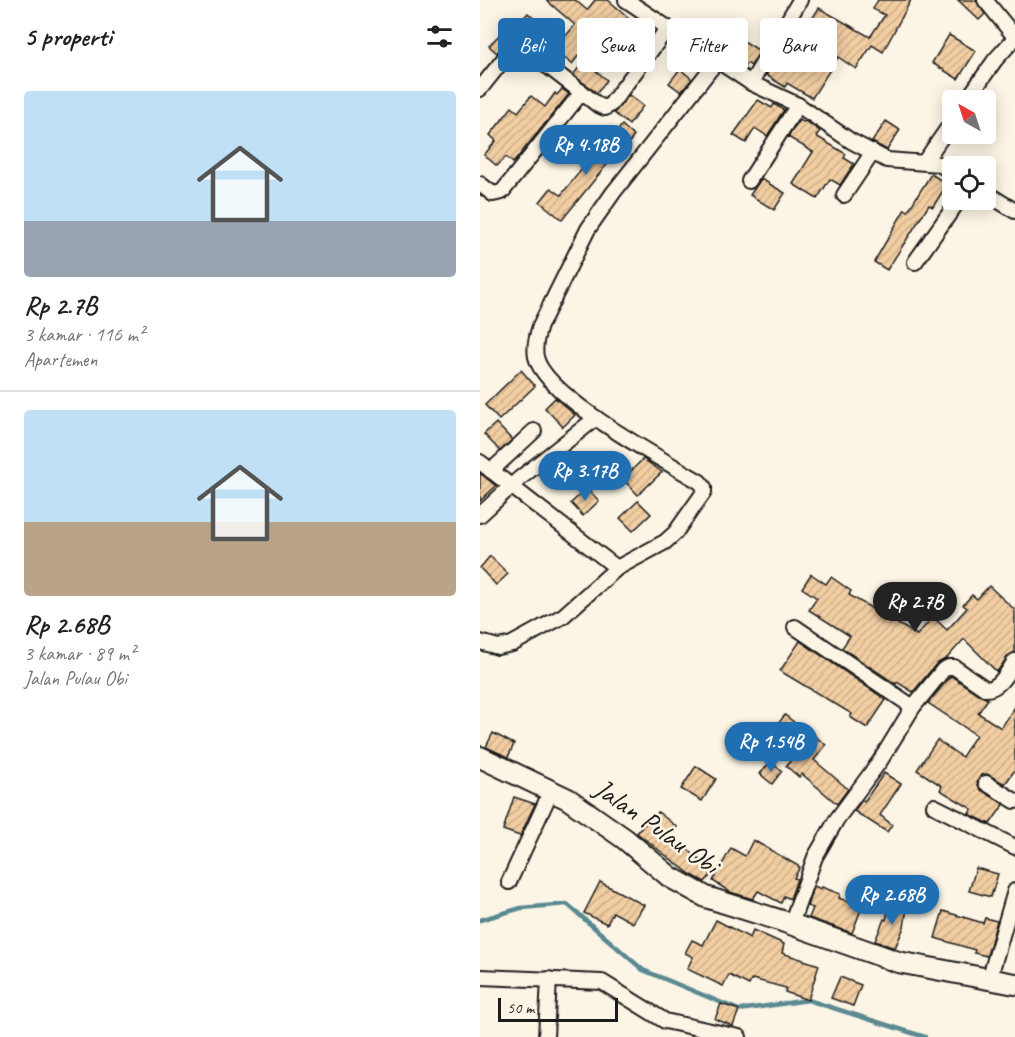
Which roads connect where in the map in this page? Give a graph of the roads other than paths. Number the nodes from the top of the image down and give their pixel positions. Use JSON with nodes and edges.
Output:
{"nodes":[{"id":1,"x":626,"y":0,"type":"edge"},
{"id":2,"x":800,"y":0,"type":"edge"},
{"id":3,"x":985,"y":0,"type":"edge"},
{"id":4,"x":667,"y":29,"type":"joint"},
{"id":5,"x":1015,"y":38,"type":"edge"},
{"id":6,"x":709,"y":72,"type":"edge"},
{"id":7,"x":733,"y":72,"type":"edge"},
{"id":8,"x":751,"y":83,"type":"junction"},
{"id":9,"x":480,"y":88,"type":"edge"},
{"id":10,"x":974,"y":90,"type":"edge"},
{"id":11,"x":582,"y":92,"type":"junction"},
{"id":12,"x":798,"y":105,"type":"junction"},
{"id":13,"x":942,"y":136,"type":"edge"},
{"id":14,"x":873,"y":152,"type":"junction"},
{"id":15,"x":925,"y":161,"type":"junction"},
{"id":16,"x":942,"y":166,"type":"edge"},
{"id":17,"x":749,"y":181,"type":"dead end"},
{"id":18,"x":480,"y":184,"type":"edge"},
{"id":19,"x":844,"y":195,"type":"dead end"},
{"id":20,"x":996,"y":199,"type":"edge"},
{"id":21,"x":952,"y":210,"type":"edge"},
{"id":22,"x":1015,"y":211,"type":"edge"},
{"id":23,"x":915,"y":262,"type":"dead end"},
{"id":24,"x":596,"y":418,"type":"junction"},
{"id":25,"x":534,"y":431,"type":"dead end"},
{"id":26,"x":485,"y":467,"type":"edge"},
{"id":27,"x":511,"y":487,"type":"junction"},
{"id":28,"x":480,"y":514,"type":"edge"},
{"id":29,"x":617,"y":568,"type":"junction"},
{"id":30,"x":795,"y":627,"type":"dead end"},
{"id":31,"x":480,"y":642,"type":"edge"},
{"id":32,"x":1015,"y":661,"type":"edge"},
{"id":33,"x":913,"y":707,"type":"junction"},
{"id":34,"x":480,"y":758,"type":"edge"},
{"id":35,"x":986,"y":783,"type":"dead end"},
{"id":36,"x":551,"y":791,"type":"junction"},
{"id":37,"x":1015,"y":801,"type":"edge"},
{"id":38,"x":934,"y":806,"type":"dead end"},
{"id":39,"x":1015,"y":847,"type":"edge"},
{"id":40,"x":509,"y":882,"type":"dead end"},
{"id":41,"x":1015,"y":891,"type":"edge"},
{"id":42,"x":791,"y":924,"type":"junction"},
{"id":43,"x":480,"y":977,"type":"edge"},
{"id":44,"x":549,"y":979,"type":"junction"},
{"id":45,"x":989,"y":980,"type":"junction"},
{"id":46,"x":1015,"y":984,"type":"edge"},
{"id":47,"x":546,"y":1037,"type":"edge"},
{"id":48,"x":739,"y":1037,"type":"edge"}],
"edges":[{"from":1,"to":4,"type":"street"},
{"from":2,"to":8,"type":"street"},
{"from":3,"to":5,"type":"street"},
{"from":4,"to":11,"type":"street"},
{"from":5,"to":10,"type":"street"},
{"from":6,"to":24,"type":"street"},
{"from":7,"to":8,"type":"street"},
{"from":8,"to":12,"type":"street"},
{"from":9,"to":11,"type":"street"},
{"from":11,"to":18,"type":"street"},
{"from":12,"to":14,"type":"street"},
{"from":12,"to":17,"type":"street"},
{"from":13,"to":15,"type":"street"},
{"from":14,"to":15,"type":"street"},
{"from":14,"to":19,"type":"street"},
{"from":15,"to":16,"type":"street"},
{"from":20,"to":22,"type":"street"},
{"from":21,"to":23,"type":"street"},
{"from":24,"to":27,"type":"street"},
{"from":24,"to":29,"type":"street"},
{"from":25,"to":26,"type":"street"},
{"from":26,"to":27,"type":"street"},
{"from":27,"to":28,"type":"street"},
{"from":27,"to":29,"type":"street"},
{"from":29,"to":31,"type":"street"},
{"from":30,"to":33,"type":"street"},
{"from":32,"to":33,"type":"street"},
{"from":33,"to":42,"type":"street"},
{"from":34,"to":36,"type":"street","name":"Jalan Pulau Obi"},
{"from":35,"to":37,"type":"street"},
{"from":36,"to":40,"type":"street"},
{"from":36,"to":42,"type":"street","name":"Jalan Pulau Obi"},
{"from":38,"to":39,"type":"street"},
{"from":41,"to":45,"type":"street"},
{"from":42,"to":45,"type":"street","name":"Jalan Pulau Obi"},
{"from":43,"to":44,"type":"street"},
{"from":44,"to":47,"type":"street"},
{"from":44,"to":48,"type":"street"},
{"from":45,"to":46,"type":"street","name":"Jalan Pulau Obi"}]}
